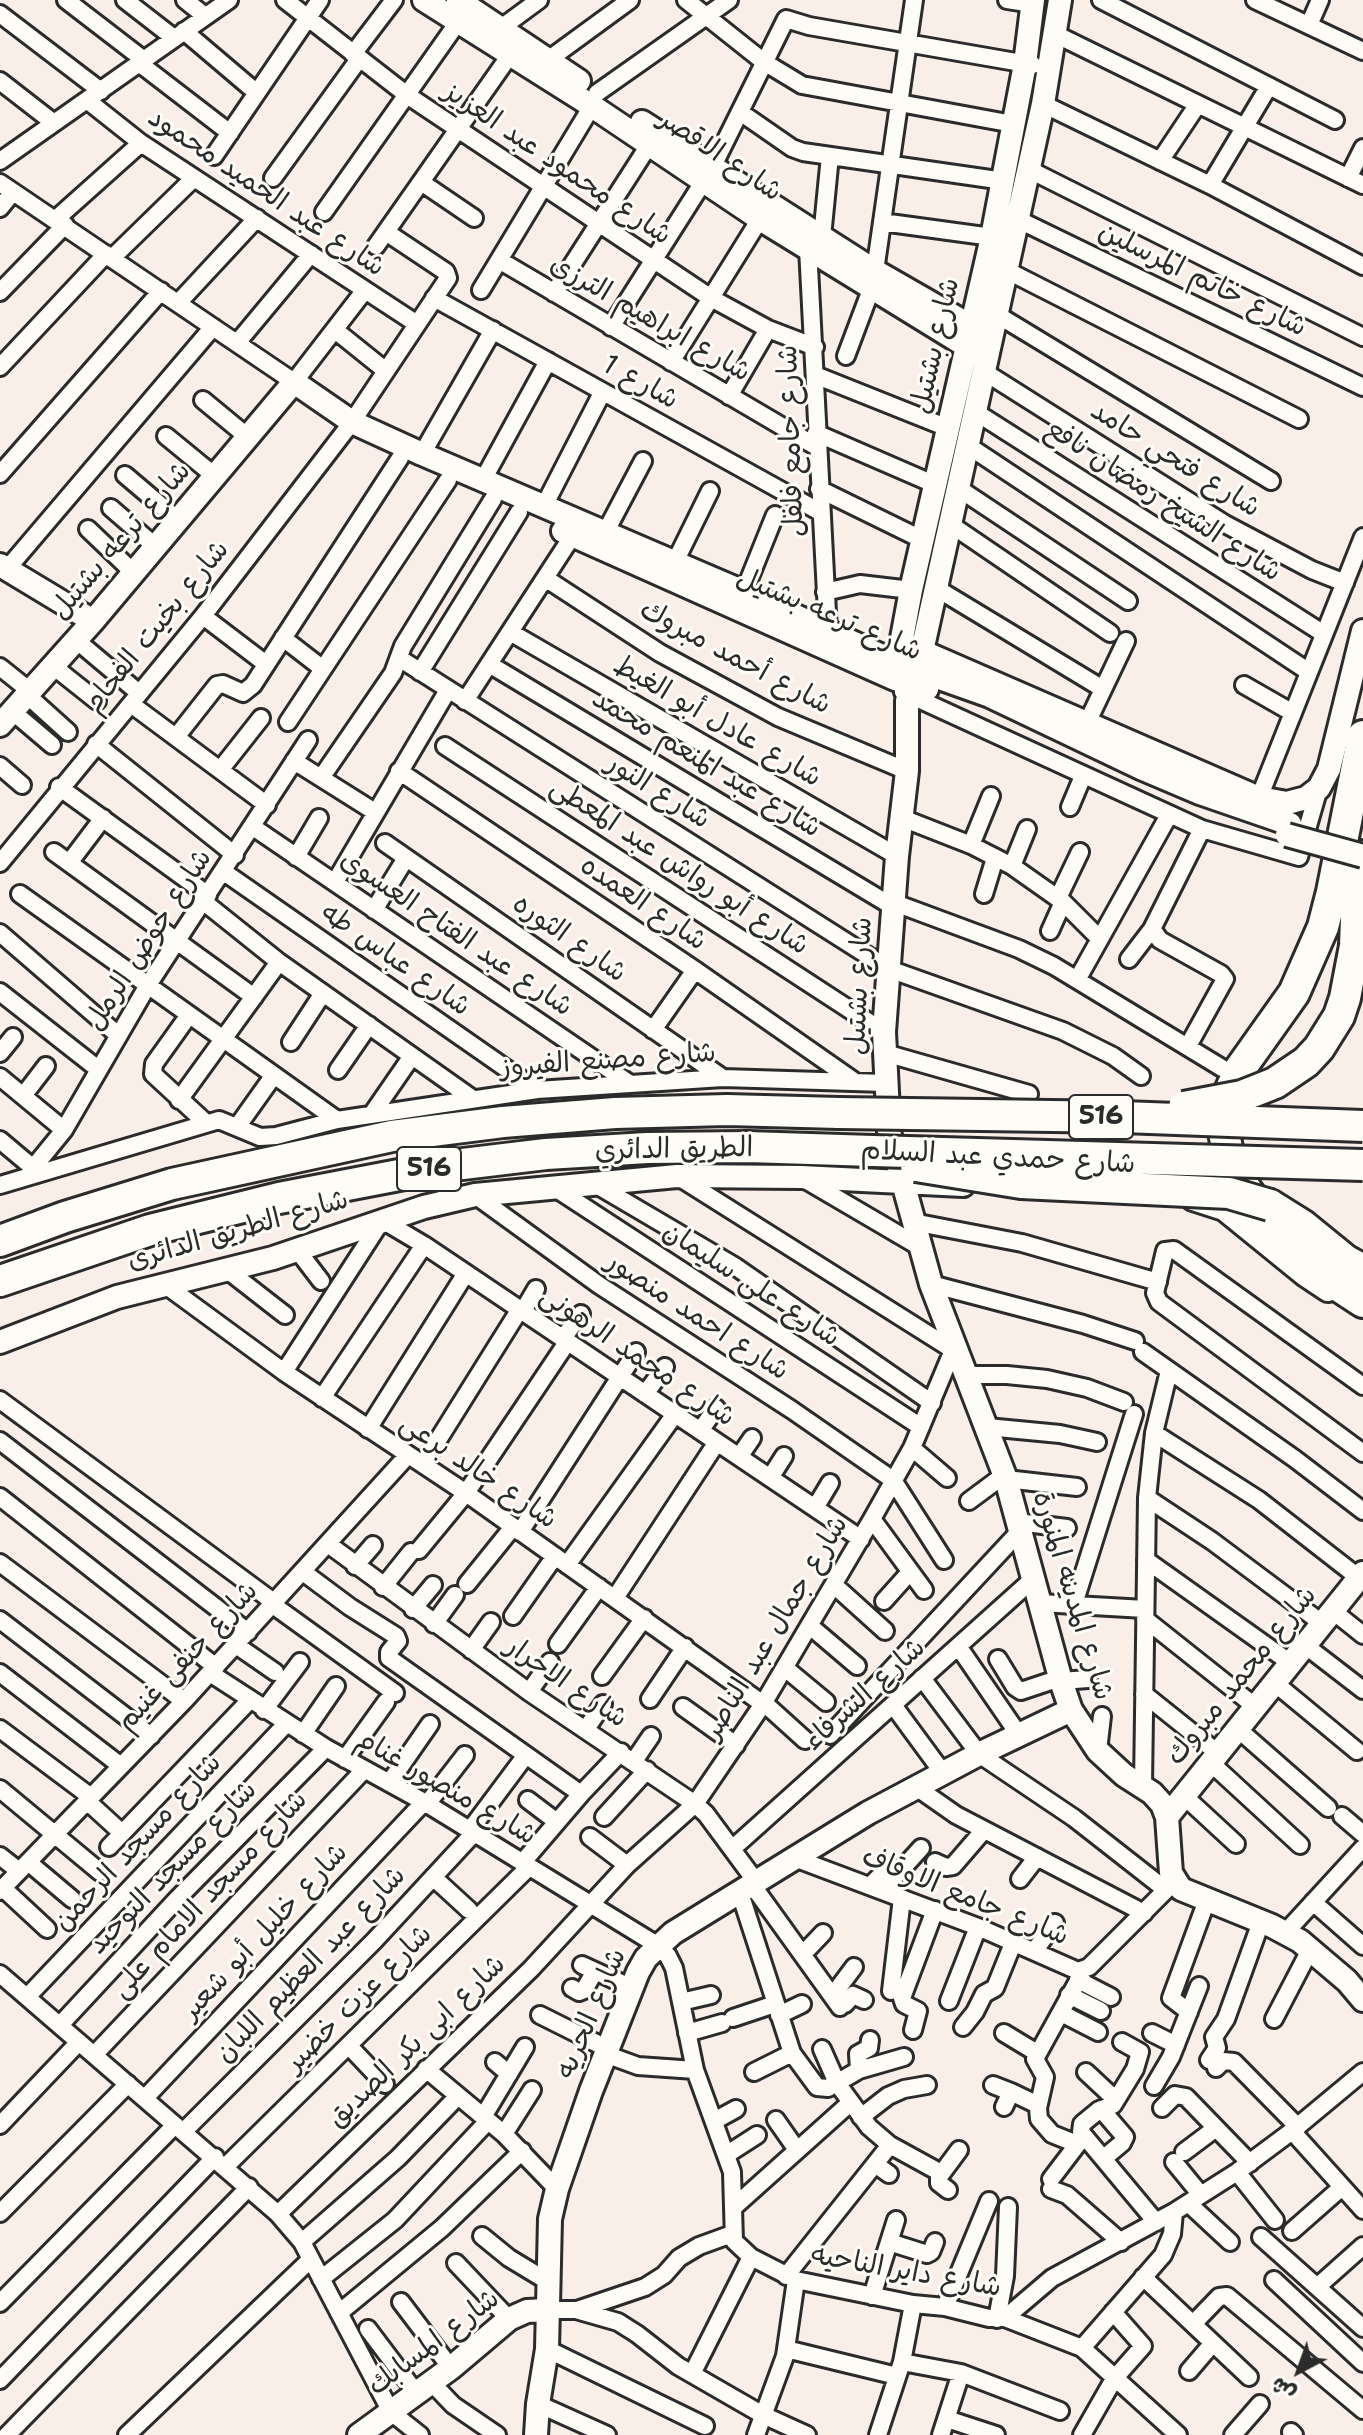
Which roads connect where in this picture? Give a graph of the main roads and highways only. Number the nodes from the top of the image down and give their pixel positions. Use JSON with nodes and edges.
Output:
{"nodes":[{"id":1,"x":1363,"y":736,"type":"edge"},
{"id":2,"x":1363,"y":856,"type":"edge"},
{"id":3,"x":1123,"y":1117,"type":"junction"},
{"id":4,"x":1363,"y":1126,"type":"edge"},
{"id":5,"x":881,"y":1141,"type":"junction"},
{"id":6,"x":1363,"y":1165,"type":"edge"},
{"id":7,"x":0,"y":1241,"type":"edge"},
{"id":8,"x":1363,"y":1270,"type":"edge"},
{"id":9,"x":0,"y":1281,"type":"edge"},
{"id":10,"x":1363,"y":1302,"type":"edge"}],
"edges":[{"from":1,"to":10,"type":"highway"},
{"from":2,"to":3,"type":"highway","bridge":true},
{"from":3,"to":4,"type":"highway","name":"الطريق الدائري","number":"516","bridge":true},
{"from":3,"to":7,"type":"highway","name":"الطريق الدائري","number":"516","bridge":true},
{"from":5,"to":6,"type":"highway","name":"الطريق الدائري","number":"516","bridge":true},
{"from":5,"to":8,"type":"highway","bridge":true},
{"from":5,"to":9,"type":"highway","name":"الطريق الدائري","number":"516"}]}
